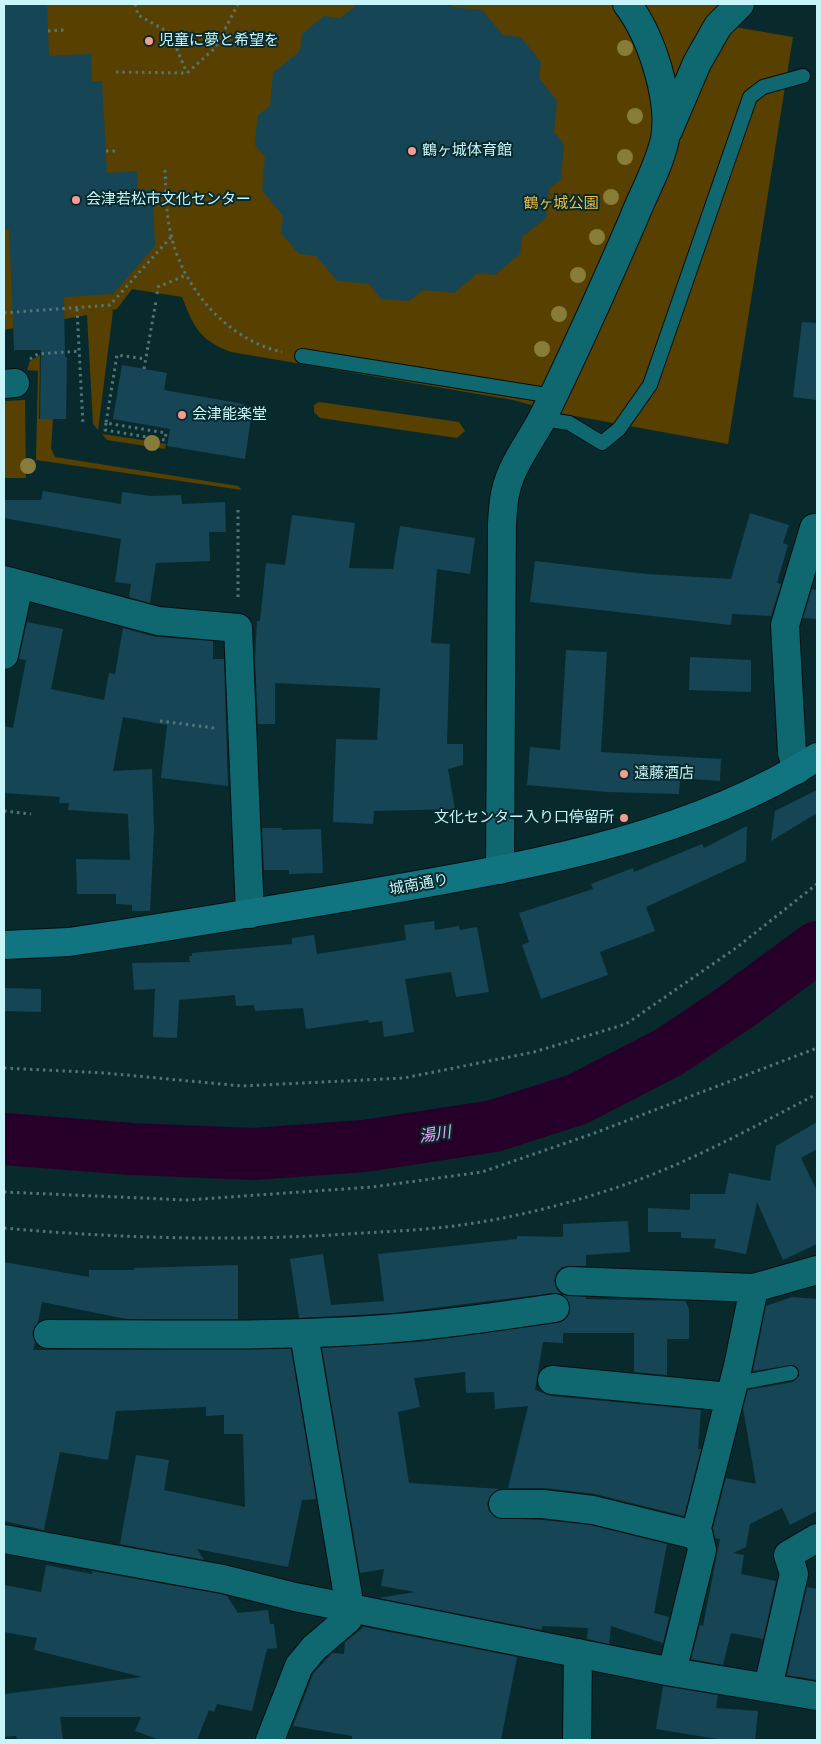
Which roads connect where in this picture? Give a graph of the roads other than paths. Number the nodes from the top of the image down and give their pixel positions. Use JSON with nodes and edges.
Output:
{"nodes":[{"id":1,"x":627,"y":4,"type":"edge"},
{"id":2,"x":740,"y":4,"type":"edge"},
{"id":3,"x":803,"y":76,"type":"dead end"},
{"id":4,"x":665,"y":139,"type":"junction"},
{"id":5,"x":302,"y":356,"type":"road end"},
{"id":6,"x":547,"y":408,"type":"junction"},
{"id":7,"x":814,"y":528,"type":"dead end"},
{"id":8,"x":12,"y":582,"type":"edge"},
{"id":9,"x":4,"y":654,"type":"edge"},
{"id":10,"x":807,"y":764,"type":"edge"},
{"id":11,"x":500,"y":870,"type":"junction"},
{"id":12,"x":250,"y":914,"type":"junction"},
{"id":13,"x":4,"y":945,"type":"edge"},
{"id":14,"x":817,"y":1270,"type":"edge"},
{"id":15,"x":570,"y":1281,"type":"dead end"},
{"id":16,"x":754,"y":1288,"type":"junction"},
{"id":17,"x":555,"y":1308,"type":"dead end"},
{"id":18,"x":48,"y":1334,"type":"dead end"},
{"id":19,"x":304,"y":1334,"type":"junction"},
{"id":20,"x":791,"y":1373,"type":"dead end"},
{"id":21,"x":552,"y":1380,"type":"dead end"},
{"id":22,"x":731,"y":1390,"type":"junction"},
{"id":23,"x":503,"y":1504,"type":"dead end"},
{"id":24,"x":699,"y":1536,"type":"junction"},
{"id":25,"x":817,"y":1538,"type":"edge"},
{"id":26,"x":4,"y":1539,"type":"edge"},
{"id":27,"x":350,"y":1608,"type":"junction"},
{"id":28,"x":578,"y":1653,"type":"junction"},
{"id":29,"x":672,"y":1672,"type":"junction"},
{"id":30,"x":768,"y":1687,"type":"junction"},
{"id":31,"x":817,"y":1696,"type":"edge"},
{"id":32,"x":270,"y":1740,"type":"edge"},
{"id":33,"x":577,"y":1740,"type":"edge"}],
"edges":[{"from":1,"to":4,"type":"street"},
{"from":2,"to":4,"type":"street"},
{"from":3,"to":6,"type":"lane"},
{"from":4,"to":6,"type":"street"},
{"from":5,"to":6,"type":"lane"},
{"from":6,"to":11,"type":"street"},
{"from":7,"to":10,"type":"street"},
{"from":8,"to":9,"type":"street"},
{"from":8,"to":12,"type":"street"},
{"from":10,"to":11,"type":"street","name":"城南通り"},
{"from":11,"to":12,"type":"street","name":"城南通り"},
{"from":12,"to":13,"type":"street","name":"城南通り"},
{"from":14,"to":16,"type":"street"},
{"from":15,"to":16,"type":"street"},
{"from":16,"to":22,"type":"street"},
{"from":17,"to":19,"type":"street"},
{"from":18,"to":19,"type":"street"},
{"from":19,"to":27,"type":"street"},
{"from":20,"to":22,"type":"lane"},
{"from":21,"to":22,"type":"street"},
{"from":22,"to":24,"type":"street"},
{"from":23,"to":24,"type":"street"},
{"from":24,"to":29,"type":"street"},
{"from":25,"to":30,"type":"street"},
{"from":26,"to":27,"type":"street"},
{"from":27,"to":28,"type":"street"},
{"from":27,"to":32,"type":"street"},
{"from":28,"to":29,"type":"street"},
{"from":28,"to":33,"type":"street"},
{"from":29,"to":30,"type":"street"},
{"from":30,"to":31,"type":"street"}]}
